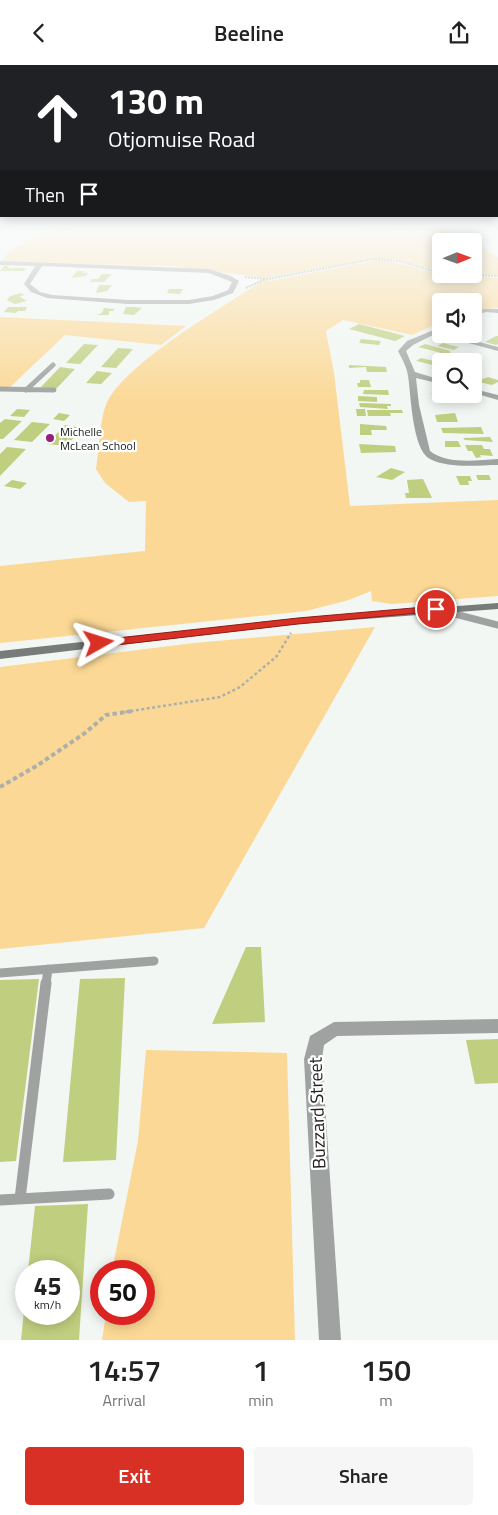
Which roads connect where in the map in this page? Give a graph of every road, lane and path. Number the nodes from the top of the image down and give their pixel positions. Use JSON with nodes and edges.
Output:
{"nodes":[{"id":1,"x":28,"y":286,"type":"edge"},
{"id":2,"x":236,"y":286,"type":"edge"},
{"id":3,"x":252,"y":286,"type":"edge"},
{"id":4,"x":235,"y":290,"type":"junction"},
{"id":5,"x":482,"y":311,"type":"edge"},
{"id":6,"x":498,"y":311,"type":"edge"},
{"id":7,"x":432,"y":333,"type":"edge"},
{"id":8,"x":479,"y":343,"type":"edge"},
{"id":9,"x":498,"y":349,"type":"edge"},
{"id":10,"x":53,"y":365,"type":"dead end"},
{"id":11,"x":412,"y":374,"type":"junction"},
{"id":12,"x":432,"y":380,"type":"edge"},
{"id":13,"x":0,"y":389,"type":"edge"},
{"id":14,"x":26,"y":389,"type":"junction"},
{"id":15,"x":54,"y":390,"type":"dead end"},
{"id":16,"x":482,"y":393,"type":"edge"},
{"id":17,"x":498,"y":398,"type":"edge"},
{"id":18,"x":498,"y":462,"type":"edge"},
{"id":19,"x":498,"y":606,"type":"edge"},
{"id":20,"x":498,"y":611,"type":"edge"},
{"id":21,"x":397,"y":613,"type":"junction"},
{"id":22,"x":455,"y":613,"type":"junction"},
{"id":23,"x":298,"y":621,"type":"junction"},
{"id":24,"x":498,"y":625,"type":"edge"},
{"id":25,"x":0,"y":655,"type":"edge"},
{"id":26,"x":0,"y":787,"type":"edge"},
{"id":27,"x":154,"y":961,"type":"dead end"},
{"id":28,"x":48,"y":969,"type":"junction"},
{"id":29,"x":0,"y":973,"type":"edge"},
{"id":30,"x":498,"y":1025,"type":"edge"},
{"id":31,"x":109,"y":1194,"type":"dead end"},
{"id":32,"x":20,"y":1199,"type":"junction"},
{"id":33,"x":0,"y":1200,"type":"edge"},
{"id":34,"x":330,"y":1340,"type":"edge"}],
"edges":[{"from":1,"to":4,"type":"street"},
{"from":2,"to":4,"type":"street"},
{"from":3,"to":4,"type":"path"},
{"from":5,"to":6,"type":"street"},
{"from":7,"to":11,"type":"street"},
{"from":8,"to":9,"type":"street"},
{"from":10,"to":14,"type":"lane"},
{"from":11,"to":12,"type":"street"},
{"from":11,"to":18,"type":"street"},
{"from":13,"to":14,"type":"lane"},
{"from":14,"to":15,"type":"lane"},
{"from":16,"to":17,"type":"street"},
{"from":19,"to":21,"type":"main road"},
{"from":20,"to":22,"type":"main road"},
{"from":21,"to":22,"type":"main road"},
{"from":21,"to":23,"type":"main road"},
{"from":22,"to":24,"type":"lane"},
{"from":23,"to":25,"type":"main road"},
{"from":23,"to":26,"type":"path"},
{"from":27,"to":28,"type":"lane"},
{"from":28,"to":29,"type":"lane"},
{"from":28,"to":32,"type":"lane"},
{"from":30,"to":34,"type":"street","name":"Buzzard Street"},
{"from":31,"to":32,"type":"lane"},
{"from":32,"to":33,"type":"lane"}]}
